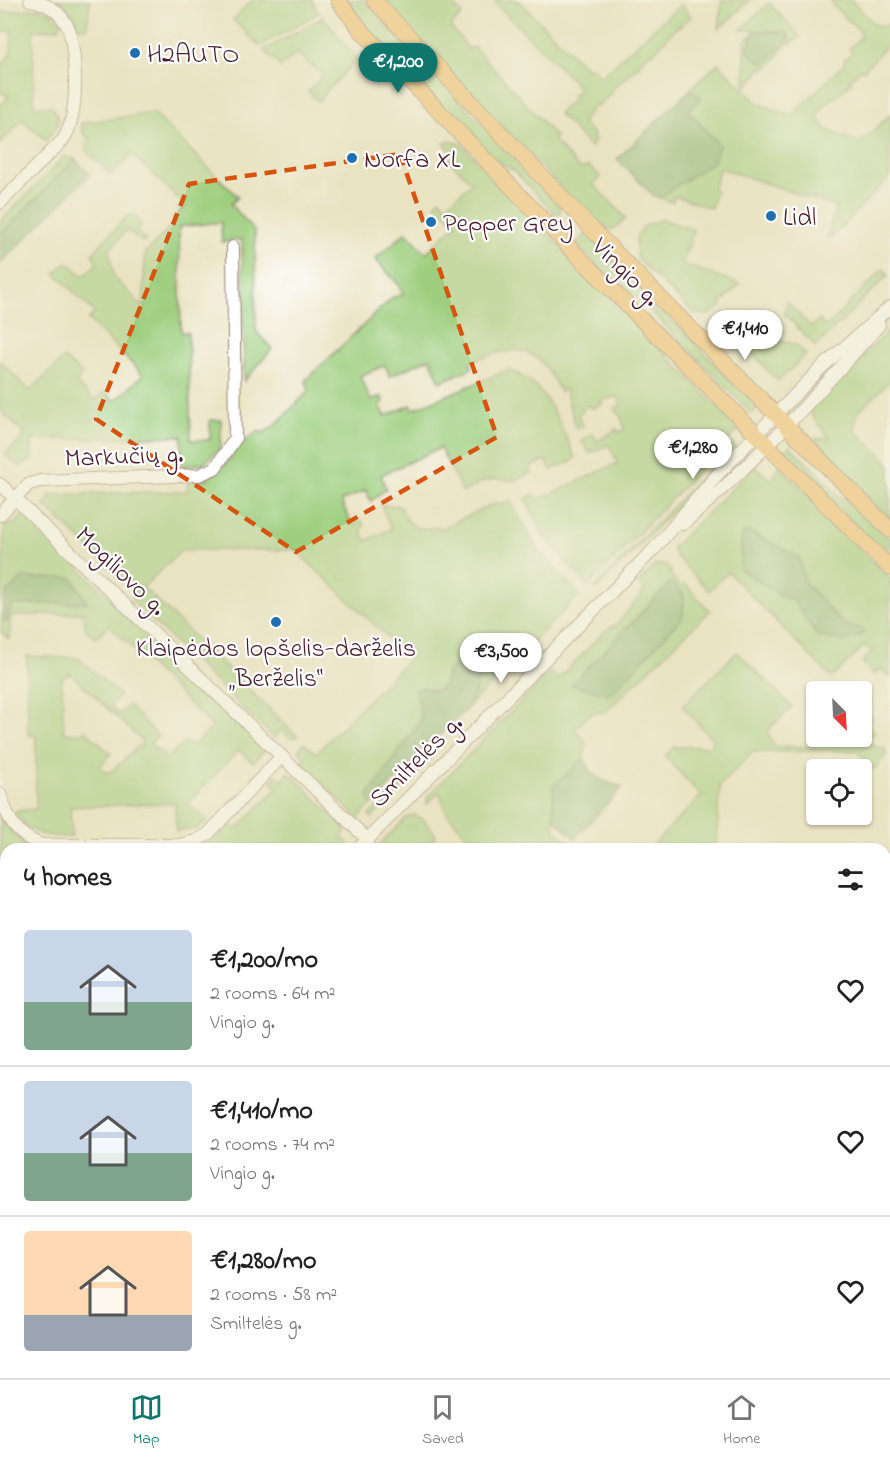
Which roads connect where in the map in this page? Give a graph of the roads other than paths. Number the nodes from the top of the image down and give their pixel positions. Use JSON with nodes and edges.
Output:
{"nodes":[{"id":1,"x":30,"y":0,"type":"edge"},
{"id":2,"x":338,"y":0,"type":"edge"},
{"id":3,"x":374,"y":0,"type":"edge"},
{"id":4,"x":0,"y":203,"type":"edge"},
{"id":5,"x":570,"y":207,"type":"junction"},
{"id":6,"x":542,"y":219,"type":"junction"},
{"id":7,"x":233,"y":247,"type":"dead end"},
{"id":8,"x":890,"y":307,"type":"edge"},
{"id":9,"x":890,"y":312,"type":"edge"},
{"id":10,"x":781,"y":421,"type":"junction"},
{"id":11,"x":762,"y":440,"type":"junction"},
{"id":12,"x":0,"y":483,"type":"edge"},
{"id":13,"x":15,"y":498,"type":"junction"},
{"id":14,"x":0,"y":514,"type":"edge"},
{"id":15,"x":890,"y":530,"type":"edge"},
{"id":16,"x":890,"y":568,"type":"edge"},
{"id":17,"x":282,"y":756,"type":"junction"},
{"id":18,"x":0,"y":794,"type":"edge"},
{"id":19,"x":368,"y":840,"type":"junction"},
{"id":20,"x":37,"y":843,"type":"edge"},
{"id":21,"x":187,"y":843,"type":"edge"},
{"id":22,"x":365,"y":843,"type":"edge"}],
"edges":[{"from":1,"to":4,"type":"street"},
{"from":2,"to":6,"type":"main road","name":"Vingio g."},
{"from":3,"to":5,"type":"main road","name":"Vingio g."},
{"from":5,"to":6,"type":"main road"},
{"from":5,"to":10,"type":"main road","name":"Vingio g."},
{"from":6,"to":11,"type":"main road","name":"Vingio g."},
{"from":7,"to":13,"type":"street","name":"Markučių g."},
{"from":8,"to":10,"type":"street","name":"Smiltelės g."},
{"from":9,"to":10,"type":"street","name":"Smiltelės g."},
{"from":10,"to":11,"type":"street","name":"Smiltelės g."},
{"from":10,"to":15,"type":"main road","name":"Vingio g."},
{"from":11,"to":16,"type":"main road","name":"Vingio g."},
{"from":11,"to":19,"type":"street","name":"Smiltelės g."},
{"from":12,"to":13,"type":"street","name":"Mogiliovo g."},
{"from":13,"to":14,"type":"street","name":"Markučių g."},
{"from":13,"to":17,"type":"street","name":"Mogiliovo g."},
{"from":17,"to":19,"type":"street","name":"Mogiliovo g."},
{"from":17,"to":21,"type":"street"},
{"from":18,"to":20,"type":"street"},
{"from":19,"to":22,"type":"street","name":"Smiltelės g."}]}
